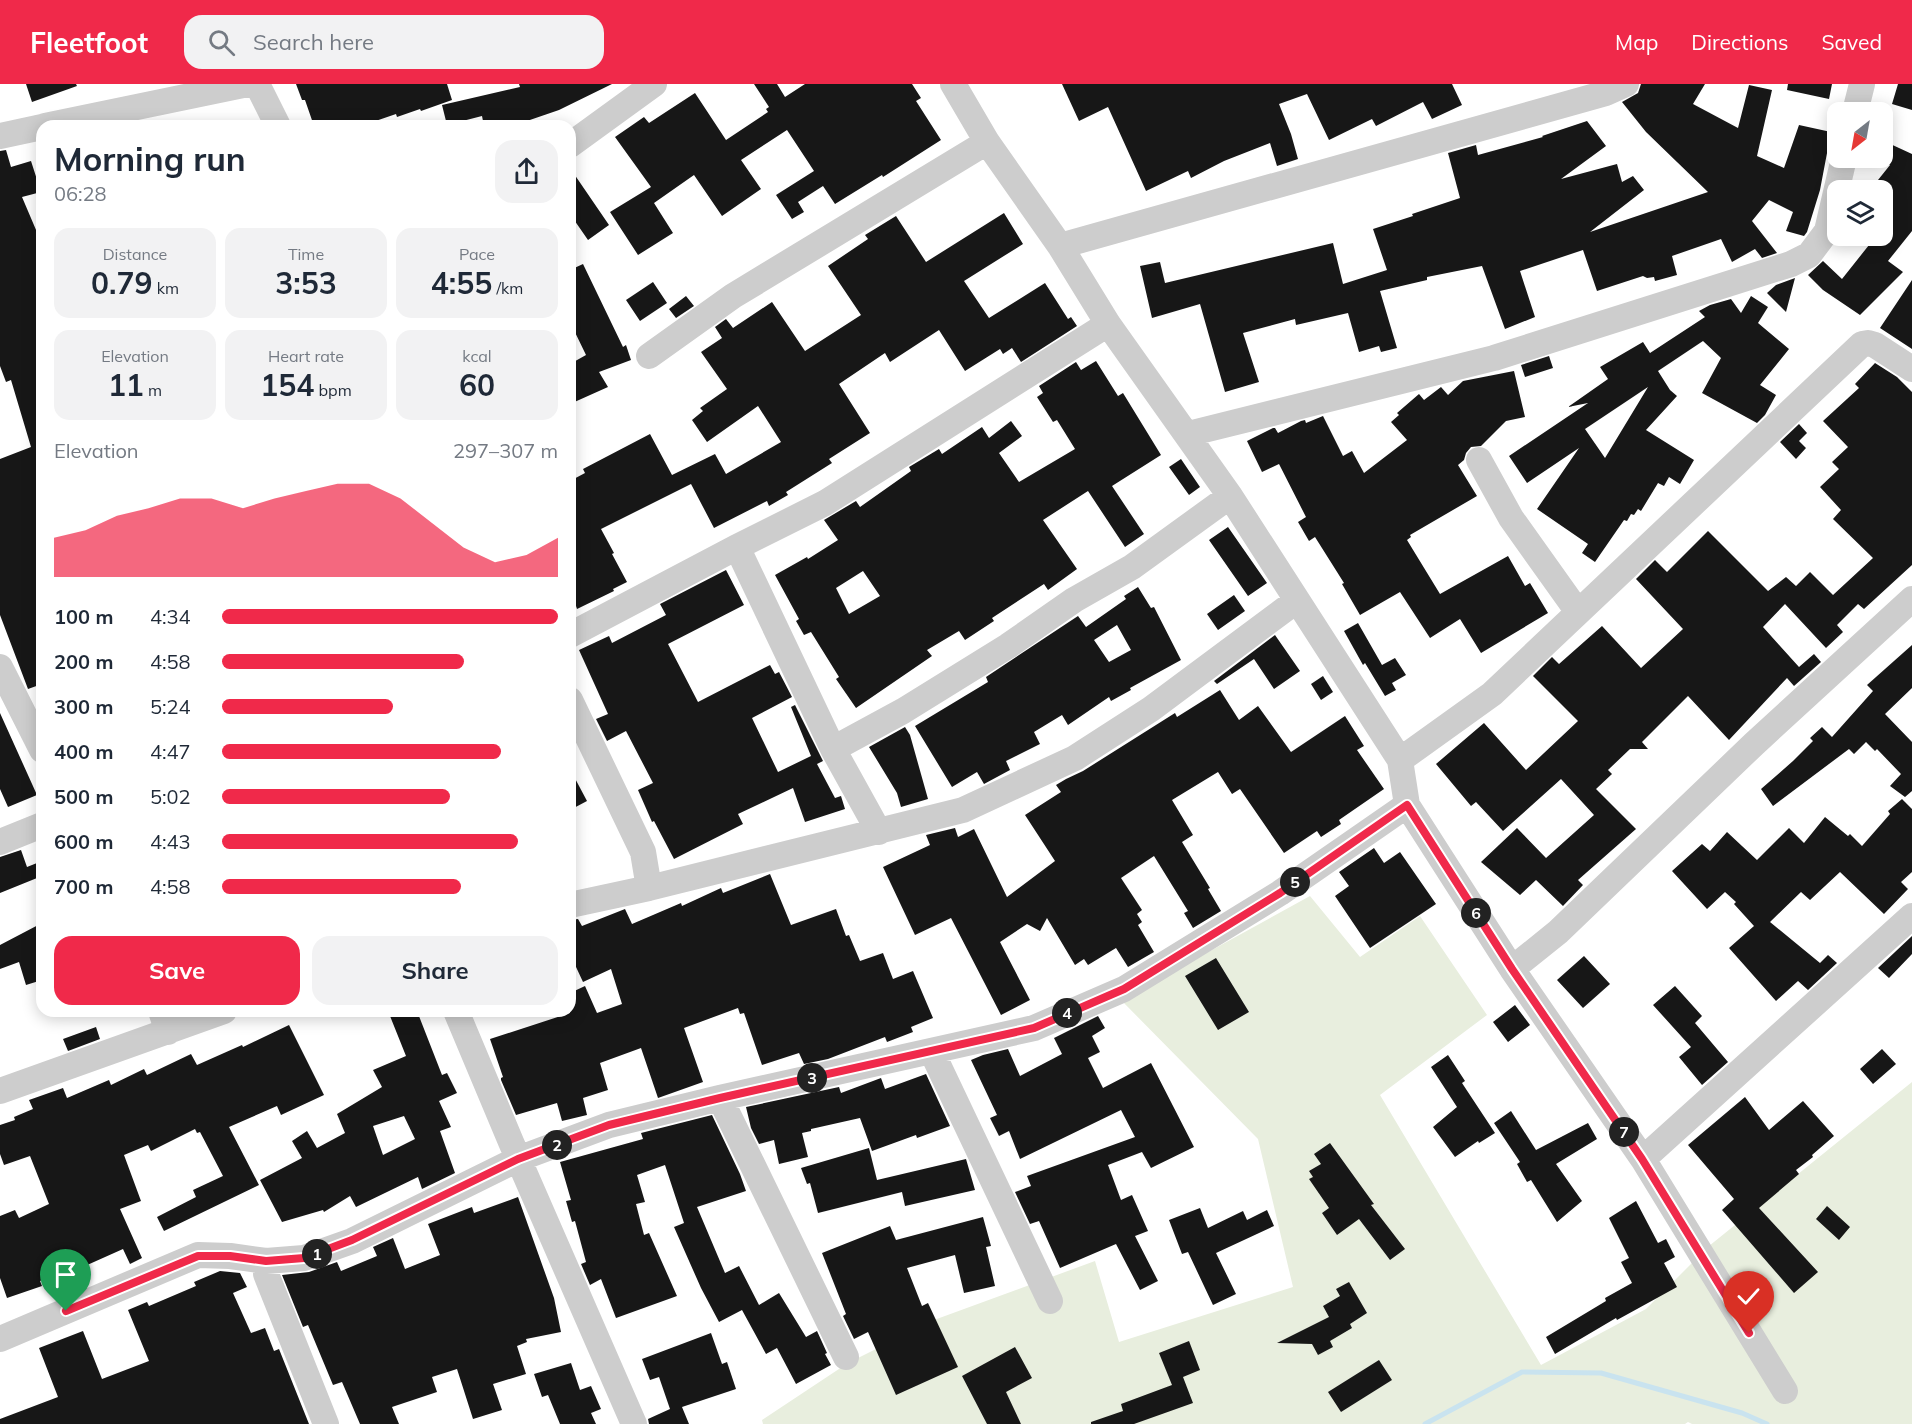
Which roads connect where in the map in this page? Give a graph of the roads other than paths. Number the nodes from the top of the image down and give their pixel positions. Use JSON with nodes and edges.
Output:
{"nodes":[{"id":1,"x":248,"y":84,"type":"edge"},
{"id":2,"x":257,"y":84,"type":"edge"},
{"id":3,"x":654,"y":84,"type":"edge"},
{"id":4,"x":953,"y":84,"type":"edge"},
{"id":5,"x":1626,"y":84,"type":"edge"},
{"id":6,"x":1862,"y":84,"type":"edge"},
{"id":7,"x":1858,"y":102,"type":"edge"},
{"id":8,"x":73,"y":120,"type":"edge"},
{"id":9,"x":275,"y":120,"type":"edge"},
{"id":10,"x":36,"y":128,"type":"edge"},
{"id":11,"x":0,"y":136,"type":"edge"},
{"id":12,"x":576,"y":141,"type":"edge"},
{"id":13,"x":987,"y":142,"type":"junction"},
{"id":14,"x":1842,"y":168,"type":"edge"},
{"id":15,"x":1060,"y":246,"type":"junction"},
{"id":16,"x":1108,"y":324,"type":"junction"},
{"id":17,"x":649,"y":356,"type":"dead end"},
{"id":18,"x":1912,"y":369,"type":"edge"},
{"id":19,"x":1188,"y":434,"type":"junction"},
{"id":20,"x":1479,"y":460,"type":"dead end"},
{"id":21,"x":1230,"y":496,"type":"junction"},
{"id":22,"x":737,"y":547,"type":"junction"},
{"id":23,"x":1912,"y":599,"type":"edge"},
{"id":24,"x":1296,"y":601,"type":"junction"},
{"id":25,"x":1578,"y":612,"type":"junction"},
{"id":26,"x":576,"y":632,"type":"edge"},
{"id":27,"x":0,"y":667,"type":"edge"},
{"id":28,"x":576,"y":712,"type":"edge"},
{"id":29,"x":36,"y":738,"type":"edge"},
{"id":30,"x":833,"y":749,"type":"junction"},
{"id":31,"x":1400,"y":760,"type":"junction"},
{"id":32,"x":1407,"y":805,"type":"junction"},
{"id":33,"x":36,"y":827,"type":"edge"},
{"id":34,"x":879,"y":832,"type":"junction"},
{"id":35,"x":0,"y":842,"type":"edge"},
{"id":36,"x":650,"y":888,"type":"junction"},
{"id":37,"x":576,"y":903,"type":"edge"},
{"id":38,"x":1912,"y":916,"type":"edge"},
{"id":39,"x":1512,"y":969,"type":"junction"},
{"id":40,"x":188,"y":1017,"type":"edge"},
{"id":41,"x":459,"y":1017,"type":"edge"},
{"id":42,"x":164,"y":1021,"type":"edge"},
{"id":43,"x":932,"y":1052,"type":"junction"},
{"id":44,"x":0,"y":1091,"type":"edge"},
{"id":45,"x":720,"y":1098,"type":"junction"},
{"id":46,"x":518,"y":1159,"type":"junction"},
{"id":47,"x":1642,"y":1159,"type":"junction"},
{"id":48,"x":266,"y":1261,"type":"junction"},
{"id":49,"x":1050,"y":1301,"type":"dead end"},
{"id":50,"x":0,"y":1339,"type":"edge"},
{"id":51,"x":846,"y":1357,"type":"dead end"},
{"id":52,"x":1785,"y":1391,"type":"dead end"},
{"id":53,"x":326,"y":1424,"type":"edge"},
{"id":54,"x":634,"y":1424,"type":"edge"}],
"edges":[{"from":1,"to":8,"type":"street"},
{"from":2,"to":9,"type":"street"},
{"from":3,"to":12,"type":"street"},
{"from":4,"to":13,"type":"street"},
{"from":5,"to":15,"type":"street"},
{"from":6,"to":7,"type":"street"},
{"from":10,"to":11,"type":"street"},
{"from":13,"to":15,"type":"street"},
{"from":13,"to":17,"type":"street"},
{"from":14,"to":19,"type":"street"},
{"from":15,"to":16,"type":"street"},
{"from":16,"to":19,"type":"street"},
{"from":16,"to":22,"type":"street"},
{"from":18,"to":25,"type":"street"},
{"from":19,"to":21,"type":"street"},
{"from":20,"to":25,"type":"street"},
{"from":21,"to":24,"type":"street"},
{"from":21,"to":30,"type":"street"},
{"from":22,"to":26,"type":"street"},
{"from":22,"to":30,"type":"street"},
{"from":23,"to":39,"type":"street"},
{"from":24,"to":31,"type":"street"},
{"from":24,"to":34,"type":"street"},
{"from":25,"to":31,"type":"street"},
{"from":27,"to":29,"type":"street"},
{"from":28,"to":36,"type":"street"},
{"from":30,"to":34,"type":"street"},
{"from":31,"to":32,"type":"street"},
{"from":32,"to":39,"type":"street"},
{"from":32,"to":43,"type":"street"},
{"from":33,"to":35,"type":"street"},
{"from":34,"to":36,"type":"street"},
{"from":36,"to":37,"type":"street"},
{"from":38,"to":47,"type":"street"},
{"from":39,"to":47,"type":"street"},
{"from":40,"to":42,"type":"street"},
{"from":41,"to":46,"type":"street"},
{"from":42,"to":44,"type":"street"},
{"from":43,"to":45,"type":"street"},
{"from":43,"to":49,"type":"street"},
{"from":45,"to":46,"type":"street"},
{"from":45,"to":51,"type":"street"},
{"from":46,"to":48,"type":"street"},
{"from":46,"to":54,"type":"street"},
{"from":47,"to":52,"type":"street"},
{"from":48,"to":50,"type":"street"},
{"from":48,"to":53,"type":"street"}]}
